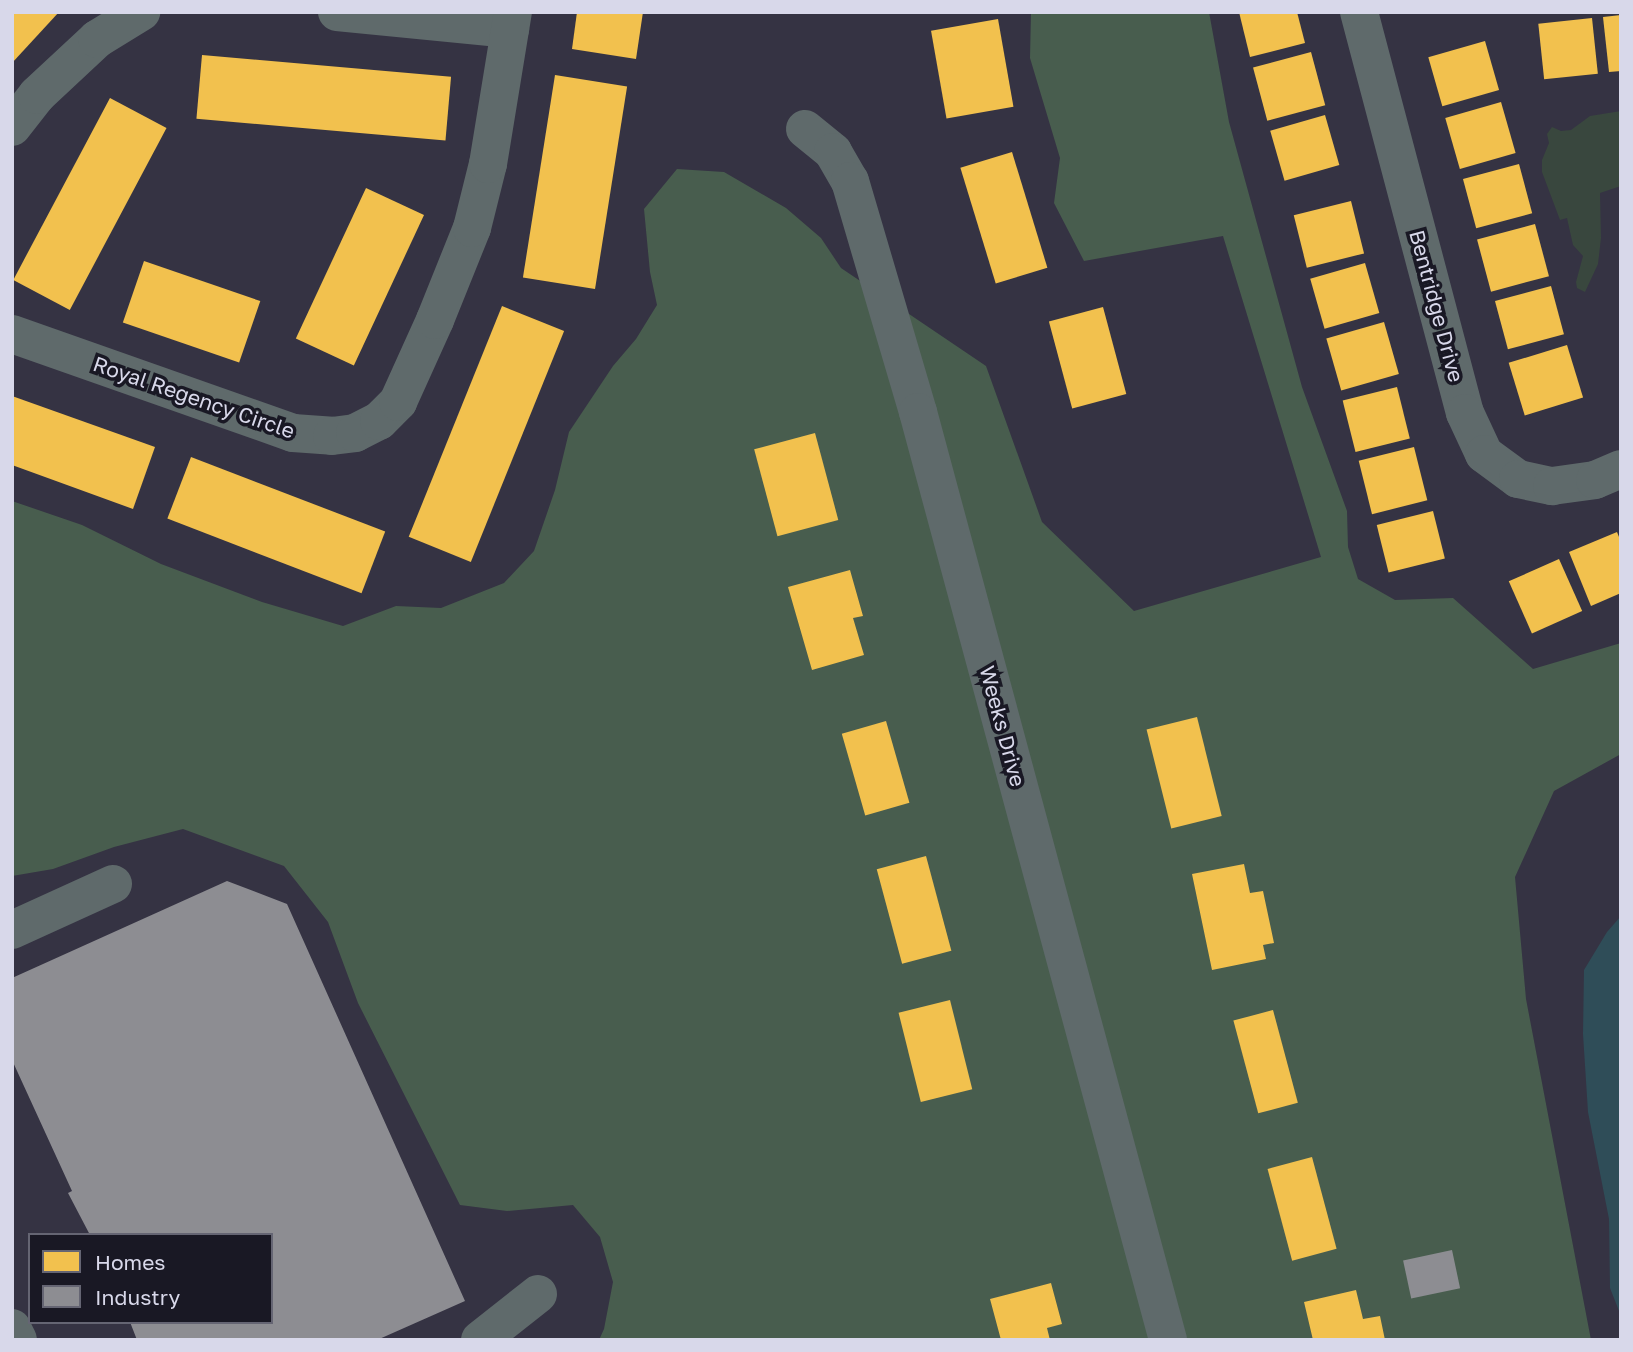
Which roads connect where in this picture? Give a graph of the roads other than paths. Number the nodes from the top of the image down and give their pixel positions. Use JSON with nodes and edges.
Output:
{"nodes":[{"id":1,"x":141,"y":12,"type":"edge"},
{"id":2,"x":337,"y":12,"type":"edge"},
{"id":3,"x":1359,"y":12,"type":"edge"},
{"id":4,"x":511,"y":20,"type":"edge"},
{"id":5,"x":12,"y":127,"type":"edge"},
{"id":6,"x":805,"y":129,"type":"dead end"},
{"id":7,"x":12,"y":334,"type":"edge"},
{"id":8,"x":1621,"y":469,"type":"edge"},
{"id":9,"x":113,"y":884,"type":"dead end"},
{"id":10,"x":12,"y":930,"type":"edge"},
{"id":11,"x":538,"y":1294,"type":"dead end"},
{"id":12,"x":12,"y":1328,"type":"edge"},
{"id":13,"x":18,"y":1340,"type":"edge"},
{"id":14,"x":480,"y":1340,"type":"edge"},
{"id":15,"x":1168,"y":1340,"type":"edge"}],
"edges":[{"from":1,"to":5,"type":"street"},
{"from":2,"to":4,"type":"street","name":"Royal Regency Circle"},
{"from":3,"to":8,"type":"street","name":"Bentridge Drive"},
{"from":4,"to":7,"type":"street","name":"Royal Regency Circle"},
{"from":6,"to":15,"type":"street","name":"Weeks Drive"},
{"from":9,"to":10,"type":"street"},
{"from":11,"to":14,"type":"street"},
{"from":12,"to":13,"type":"street"}]}
